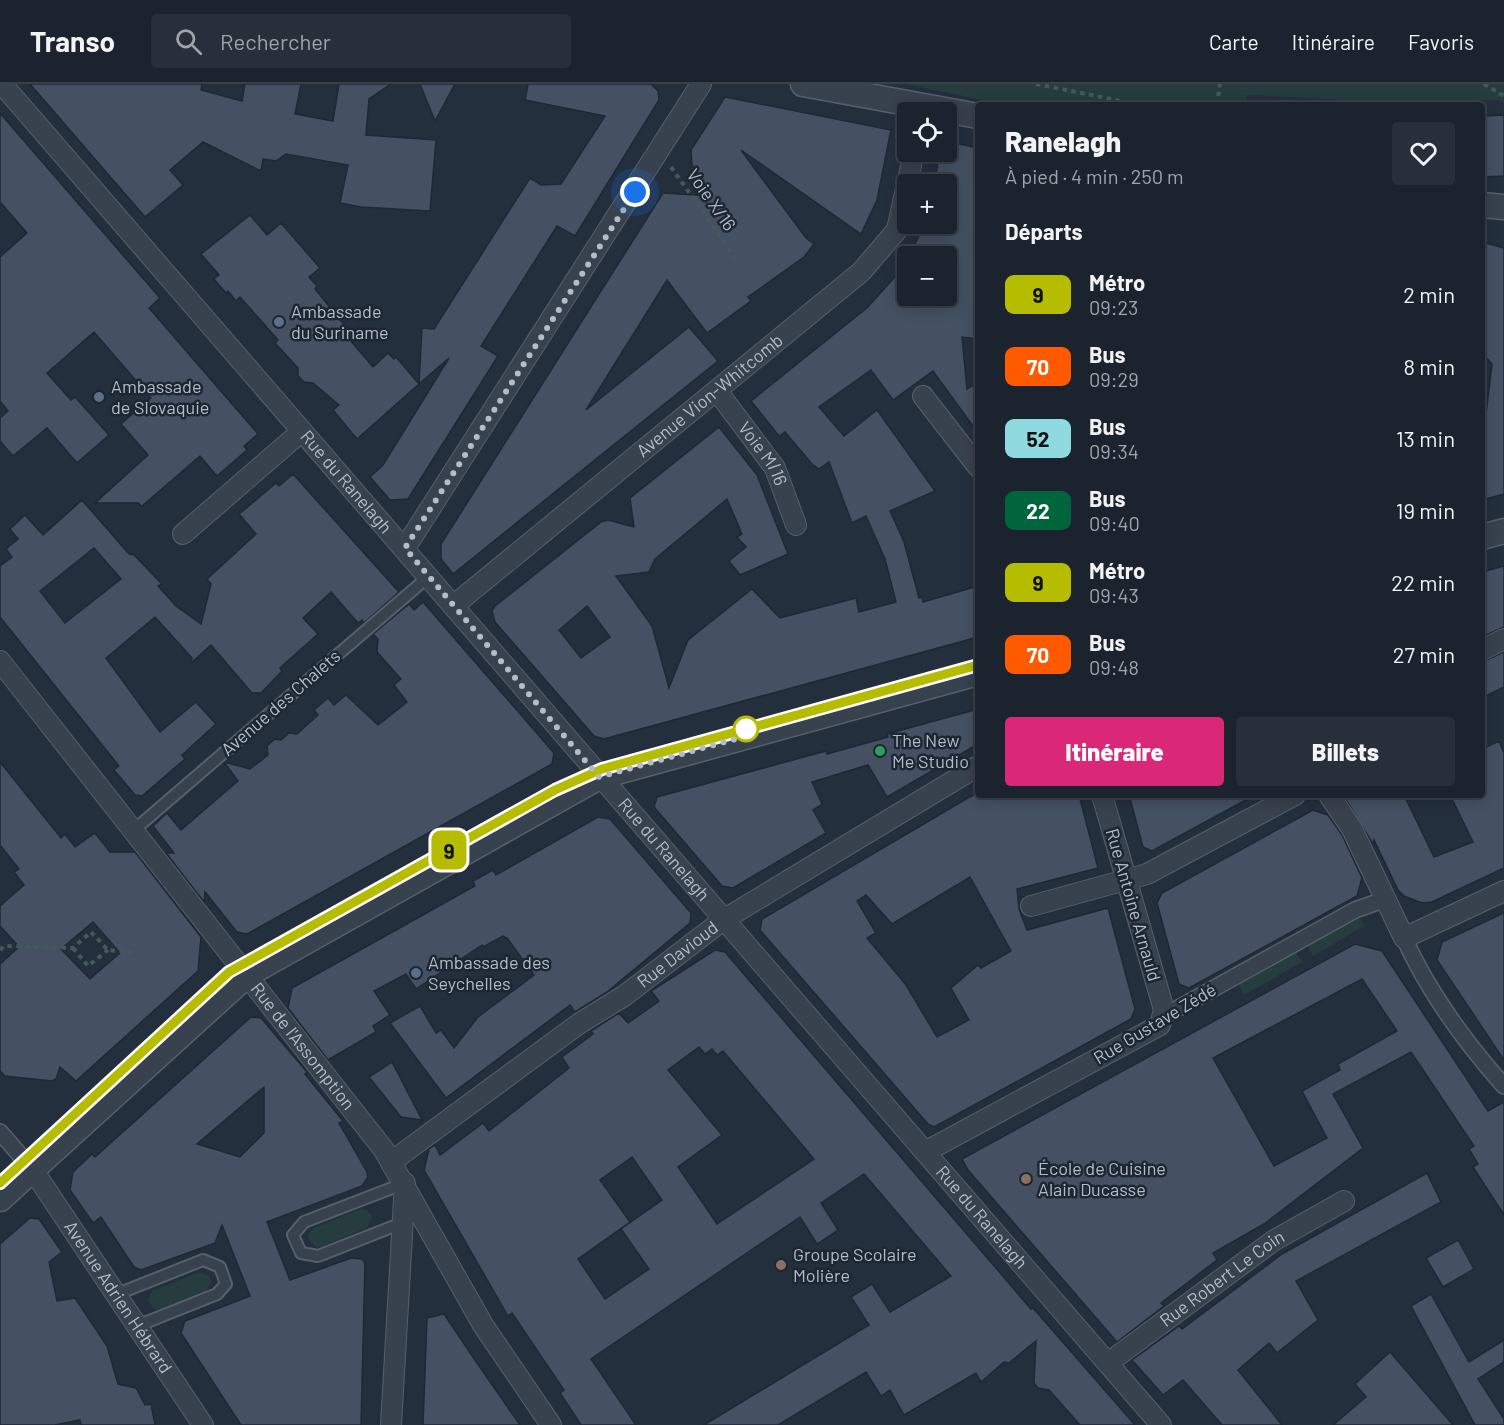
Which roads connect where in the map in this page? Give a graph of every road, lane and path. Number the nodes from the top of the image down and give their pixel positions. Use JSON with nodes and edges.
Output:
{"nodes":[{"id":1,"x":2,"y":84,"type":"edge"},
{"id":2,"x":701,"y":84,"type":"edge"},
{"id":3,"x":803,"y":84,"type":"edge"},
{"id":4,"x":1036,"y":84,"type":"edge"},
{"id":5,"x":1220,"y":84,"type":"edge"},
{"id":6,"x":1484,"y":84,"type":"edge"},
{"id":7,"x":1504,"y":96,"type":"edge"},
{"id":8,"x":1126,"y":102,"type":"edge"},
{"id":9,"x":1217,"y":102,"type":"edge"},
{"id":10,"x":897,"y":105,"type":"edge"},
{"id":11,"x":957,"y":114,"type":"edge"},
{"id":12,"x":975,"y":116,"type":"edge"},
{"id":13,"x":660,"y":152,"type":"junction"},
{"id":14,"x":912,"y":162,"type":"edge"},
{"id":15,"x":1485,"y":205,"type":"edge"},
{"id":16,"x":1504,"y":207,"type":"edge"},
{"id":17,"x":739,"y":263,"type":"dead end"},
{"id":18,"x":717,"y":391,"type":"junction"},
{"id":19,"x":923,"y":396,"type":"dead end"},
{"id":20,"x":302,"y":431,"type":"junction"},
{"id":21,"x":975,"y":463,"type":"edge"},
{"id":22,"x":796,"y":525,"type":"dead end"},
{"id":23,"x":1504,"y":531,"type":"edge"},
{"id":24,"x":183,"y":534,"type":"dead end"},
{"id":25,"x":1485,"y":536,"type":"edge"},
{"id":26,"x":405,"y":548,"type":"junction"},
{"id":27,"x":428,"y":577,"type":"junction"},
{"id":28,"x":453,"y":606,"type":"junction"},
{"id":29,"x":1504,"y":639,"type":"edge"},
{"id":30,"x":1485,"y":648,"type":"edge"},
{"id":31,"x":0,"y":661,"type":"edge"},
{"id":32,"x":975,"y":674,"type":"edge"},
{"id":33,"x":975,"y":768,"type":"edge"},
{"id":34,"x":599,"y":777,"type":"junction"},
{"id":35,"x":1103,"y":798,"type":"edge"},
{"id":36,"x":1289,"y":798,"type":"edge"},
{"id":37,"x":1331,"y":798,"type":"edge"},
{"id":38,"x":134,"y":830,"type":"junction"},
{"id":39,"x":1125,"y":881,"type":"junction"},
{"id":40,"x":1504,"y":891,"type":"edge"},
{"id":41,"x":1386,"y":899,"type":"junction"},
{"id":42,"x":1031,"y":906,"type":"dead end"},
{"id":43,"x":723,"y":920,"type":"junction"},
{"id":44,"x":1404,"y":938,"type":"junction"},
{"id":45,"x":74,"y":948,"type":"junction"},
{"id":46,"x":0,"y":950,"type":"edge"},
{"id":47,"x":108,"y":950,"type":"junction"},
{"id":48,"x":139,"y":953,"type":"dead end"},
{"id":49,"x":248,"y":974,"type":"junction"},
{"id":50,"x":1164,"y":1016,"type":"junction"},
{"id":51,"x":1504,"y":1086,"type":"edge"},
{"id":52,"x":0,"y":1132,"type":"edge"},
{"id":53,"x":925,"y":1152,"type":"junction"},
{"id":54,"x":391,"y":1162,"type":"junction"},
{"id":55,"x":33,"y":1170,"type":"junction"},
{"id":56,"x":405,"y":1182,"type":"junction"},
{"id":57,"x":0,"y":1199,"type":"edge"},
{"id":58,"x":1344,"y":1201,"type":"dead end"},
{"id":59,"x":402,"y":1223,"type":"junction"},
{"id":60,"x":115,"y":1295,"type":"junction"},
{"id":61,"x":137,"y":1326,"type":"junction"},
{"id":62,"x":1108,"y":1363,"type":"junction"},
{"id":63,"x":203,"y":1425,"type":"edge"},
{"id":64,"x":391,"y":1425,"type":"edge"},
{"id":65,"x":551,"y":1425,"type":"edge"},
{"id":66,"x":1161,"y":1425,"type":"edge"}],
"edges":[{"from":1,"to":20,"type":"street","name":"Rue du Ranelagh"},
{"from":2,"to":13,"type":"street"},
{"from":3,"to":10,"type":"street"},
{"from":4,"to":8,"type":"path"},
{"from":5,"to":9,"type":"path"},
{"from":6,"to":7,"type":"path"},
{"from":11,"to":12,"type":"street"},
{"from":13,"to":17,"type":"path","name":"Voie X/16"},
{"from":13,"to":26,"type":"street"},
{"from":14,"to":18,"type":"street","name":"Avenue Vion-Whitcomb"},
{"from":15,"to":16,"type":"street"},
{"from":18,"to":22,"type":"street","name":"Voie M/16"},
{"from":18,"to":28,"type":"street","name":"Avenue Vion-Whitcomb"},
{"from":19,"to":21,"type":"street"},
{"from":20,"to":24,"type":"street"},
{"from":20,"to":26,"type":"street","name":"Rue du Ranelagh"},
{"from":23,"to":25,"type":"street"},
{"from":26,"to":27,"type":"street","name":"Rue du Ranelagh"},
{"from":27,"to":28,"type":"street","name":"Rue du Ranelagh"},
{"from":27,"to":38,"type":"lane","name":"Avenue des Chalets"},
{"from":28,"to":34,"type":"street","name":"Rue du Ranelagh"},
{"from":29,"to":30,"type":"street"},
{"from":31,"to":38,"type":"street","name":"Rue de l'Assomption"},
{"from":32,"to":34,"type":"street"},
{"from":33,"to":43,"type":"street","name":"Rue Davioud"},
{"from":34,"to":43,"type":"street","name":"Rue du Ranelagh"},
{"from":34,"to":49,"type":"street"},
{"from":35,"to":39,"type":"street","name":"Rue Antoine Arnauld"},
{"from":36,"to":39,"type":"street"},
{"from":37,"to":41,"type":"street"},
{"from":38,"to":49,"type":"street","name":"Rue de l'Assomption"},
{"from":39,"to":42,"type":"street"},
{"from":39,"to":50,"type":"street","name":"Rue Antoine Arnauld"},
{"from":40,"to":44,"type":"street"},
{"from":41,"to":44,"type":"street"},
{"from":41,"to":50,"type":"street","name":"Rue Gustave Zédé"},
{"from":43,"to":53,"type":"street","name":"Rue du Ranelagh"},
{"from":43,"to":54,"type":"street","name":"Rue Davioud"},
{"from":44,"to":51,"type":"street"},
{"from":45,"to":46,"type":"path"},
{"from":45,"to":47,"type":"path"},
{"from":45,"to":47,"type":"path"},
{"from":47,"to":48,"type":"path"},
{"from":49,"to":54,"type":"street","name":"Rue de l'Assomption"},
{"from":49,"to":55,"type":"street"},
{"from":50,"to":53,"type":"street","name":"Rue Gustave Zédé"},
{"from":52,"to":55,"type":"street"},
{"from":53,"to":62,"type":"street","name":"Rue du Ranelagh"},
{"from":54,"to":56,"type":"street","name":"Rue de l'Assomption"},
{"from":55,"to":57,"type":"street"},
{"from":55,"to":60,"type":"street","name":"Avenue Adrien Hébrard"},
{"from":56,"to":59,"type":"street"},
{"from":56,"to":59,"type":"lane"},
{"from":56,"to":65,"type":"street","name":"Rue de l'Assomption"},
{"from":58,"to":62,"type":"street","name":"Rue Robert Le Coin"},
{"from":59,"to":64,"type":"street"},
{"from":60,"to":61,"type":"street","name":"Avenue Adrien Hébrard"},
{"from":60,"to":61,"type":"lane"},
{"from":61,"to":63,"type":"street","name":"Avenue Adrien Hébrard"},
{"from":62,"to":66,"type":"street","name":"Rue du Ranelagh"}]}
